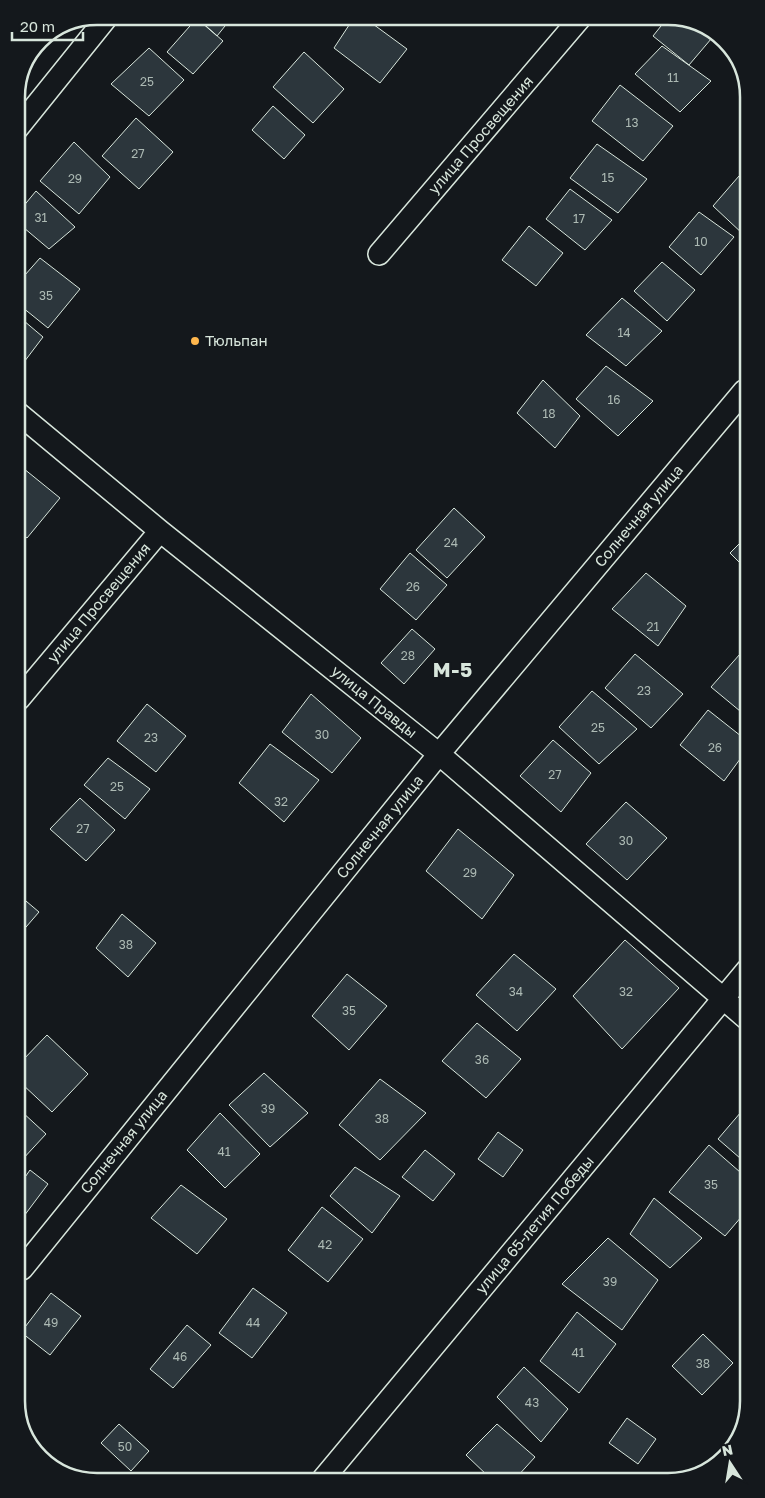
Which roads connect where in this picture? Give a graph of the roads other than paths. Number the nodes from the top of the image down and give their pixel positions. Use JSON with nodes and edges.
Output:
{"nodes":[{"id":1,"x":574,"y":25,"type":"edge"},
{"id":2,"x":88,"y":28,"type":"edge"},
{"id":3,"x":25,"y":118,"type":"edge"},
{"id":4,"x":379,"y":254,"type":"dead end"},
{"id":5,"x":740,"y":397,"type":"edge"},
{"id":6,"x":25,"y":419,"type":"edge"},
{"id":7,"x":160,"y":531,"type":"junction"},
{"id":8,"x":25,"y":692,"type":"edge"},
{"id":9,"x":439,"y":754,"type":"junction"},
{"id":10,"x":740,"y":979,"type":"edge"},
{"id":11,"x":724,"y":999,"type":"junction"},
{"id":12,"x":740,"y":1013,"type":"edge"},
{"id":13,"x":25,"y":1265,"type":"edge"},
{"id":14,"x":327,"y":1473,"type":"edge"}],
"edges":[{"from":1,"to":4,"type":"street","name":"улица Просвещения"},
{"from":2,"to":3,"type":"street"},
{"from":5,"to":9,"type":"street","name":"Солнечная улица"},
{"from":6,"to":7,"type":"street","name":"улица Правды"},
{"from":7,"to":8,"type":"street","name":"улица Просвещения"},
{"from":7,"to":9,"type":"street","name":"улица Правды"},
{"from":9,"to":11,"type":"street","name":"улица Правды"},
{"from":9,"to":13,"type":"street","name":"Солнечная улица"},
{"from":10,"to":11,"type":"street","name":"улица 65-летия Победы"},
{"from":11,"to":12,"type":"street","name":"улица Правды"},
{"from":11,"to":14,"type":"street","name":"улица 65-летия Победы"}]}
